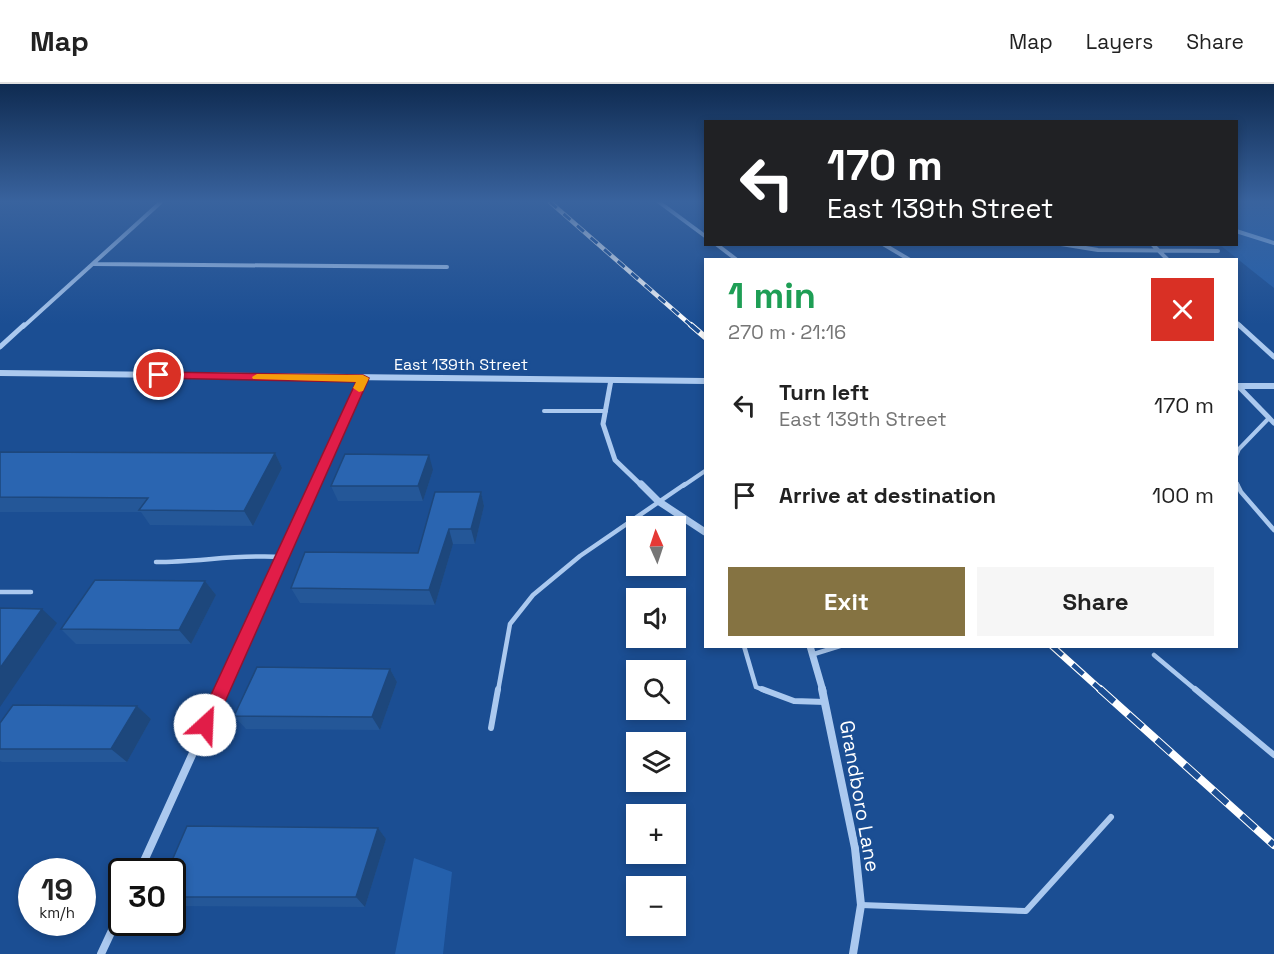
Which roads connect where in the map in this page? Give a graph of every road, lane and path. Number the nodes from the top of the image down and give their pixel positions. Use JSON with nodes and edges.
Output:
{"nodes":[{"id":1,"x":117,"y":243,"type":"edge"},
{"id":2,"x":719,"y":246,"type":"edge"},
{"id":3,"x":886,"y":246,"type":"edge"},
{"id":4,"x":1073,"y":246,"type":"edge"},
{"id":5,"x":1154,"y":246,"type":"edge"},
{"id":6,"x":1218,"y":251,"type":"dead end"},
{"id":7,"x":1160,"y":252,"type":"junction"},
{"id":8,"x":734,"y":258,"type":"edge"},
{"id":9,"x":907,"y":258,"type":"edge"},
{"id":10,"x":1166,"y":258,"type":"edge"},
{"id":11,"x":94,"y":264,"type":"junction"},
{"id":12,"x":447,"y":267,"type":"dead end"},
{"id":13,"x":1238,"y":324,"type":"edge"},
{"id":14,"x":0,"y":347,"type":"edge"},
{"id":15,"x":1274,"y":357,"type":"edge"},
{"id":16,"x":0,"y":373,"type":"edge"},
{"id":17,"x":363,"y":378,"type":"junction"},
{"id":18,"x":611,"y":380,"type":"junction"},
{"id":19,"x":704,"y":381,"type":"edge"},
{"id":20,"x":1238,"y":386,"type":"edge"},
{"id":21,"x":1274,"y":386,"type":"edge"},
{"id":22,"x":1238,"y":387,"type":"edge"},
{"id":23,"x":544,"y":411,"type":"dead end"},
{"id":24,"x":606,"y":411,"type":"junction"},
{"id":25,"x":1269,"y":418,"type":"junction"},
{"id":26,"x":1274,"y":423,"type":"edge"},
{"id":27,"x":1238,"y":451,"type":"edge"},
{"id":28,"x":704,"y":472,"type":"edge"},
{"id":29,"x":1238,"y":486,"type":"edge"},
{"id":30,"x":658,"y":501,"type":"junction"},
{"id":31,"x":1274,"y":530,"type":"edge"},
{"id":32,"x":704,"y":531,"type":"edge"},
{"id":33,"x":282,"y":557,"type":"junction"},
{"id":34,"x":156,"y":562,"type":"dead end"},
{"id":35,"x":0,"y":592,"type":"edge"},
{"id":36,"x":31,"y":592,"type":"dead end"},
{"id":37,"x":745,"y":648,"type":"edge"},
{"id":38,"x":812,"y":650,"type":"edge"},
{"id":39,"x":1154,"y":655,"type":"dead end"},
{"id":40,"x":825,"y":702,"type":"junction"},
{"id":41,"x":491,"y":728,"type":"dead end"},
{"id":42,"x":1274,"y":755,"type":"edge"},
{"id":43,"x":1111,"y":817,"type":"dead end"},
{"id":44,"x":145,"y":858,"type":"edge"},
{"id":45,"x":861,"y":905,"type":"junction"},
{"id":46,"x":109,"y":936,"type":"edge"},
{"id":47,"x":101,"y":954,"type":"edge"},
{"id":48,"x":853,"y":954,"type":"edge"}],
"edges":[{"from":1,"to":11,"type":"street"},
{"from":2,"to":8,"type":"street"},
{"from":3,"to":9,"type":"street"},
{"from":4,"to":7,"type":"street"},
{"from":5,"to":7,"type":"street"},
{"from":6,"to":7,"type":"street"},
{"from":7,"to":10,"type":"street"},
{"from":11,"to":12,"type":"street"},
{"from":11,"to":14,"type":"street"},
{"from":13,"to":15,"type":"street"},
{"from":16,"to":17,"type":"street","name":"East 139th Street"},
{"from":17,"to":18,"type":"street","name":"East 139th Street"},
{"from":17,"to":33,"type":"street"},
{"from":18,"to":19,"type":"street","name":"East 139th Street"},
{"from":18,"to":24,"type":"street"},
{"from":20,"to":21,"type":"street"},
{"from":22,"to":25,"type":"street"},
{"from":23,"to":24,"type":"lane"},
{"from":24,"to":30,"type":"street"},
{"from":25,"to":26,"type":"street"},
{"from":25,"to":27,"type":"lane"},
{"from":28,"to":30,"type":"lane"},
{"from":29,"to":31,"type":"lane"},
{"from":30,"to":32,"type":"street"},
{"from":30,"to":41,"type":"lane"},
{"from":33,"to":34,"type":"lane"},
{"from":33,"to":44,"type":"street"},
{"from":35,"to":36,"type":"lane"},
{"from":37,"to":40,"type":"lane"},
{"from":38,"to":40,"type":"street","name":"Grandboro Lane"},
{"from":39,"to":42,"type":"lane"},
{"from":40,"to":45,"type":"street","name":"Grandboro Lane"},
{"from":43,"to":45,"type":"lane"},
{"from":45,"to":48,"type":"street","name":"Grandboro Lane"},
{"from":46,"to":47,"type":"street"}]}
